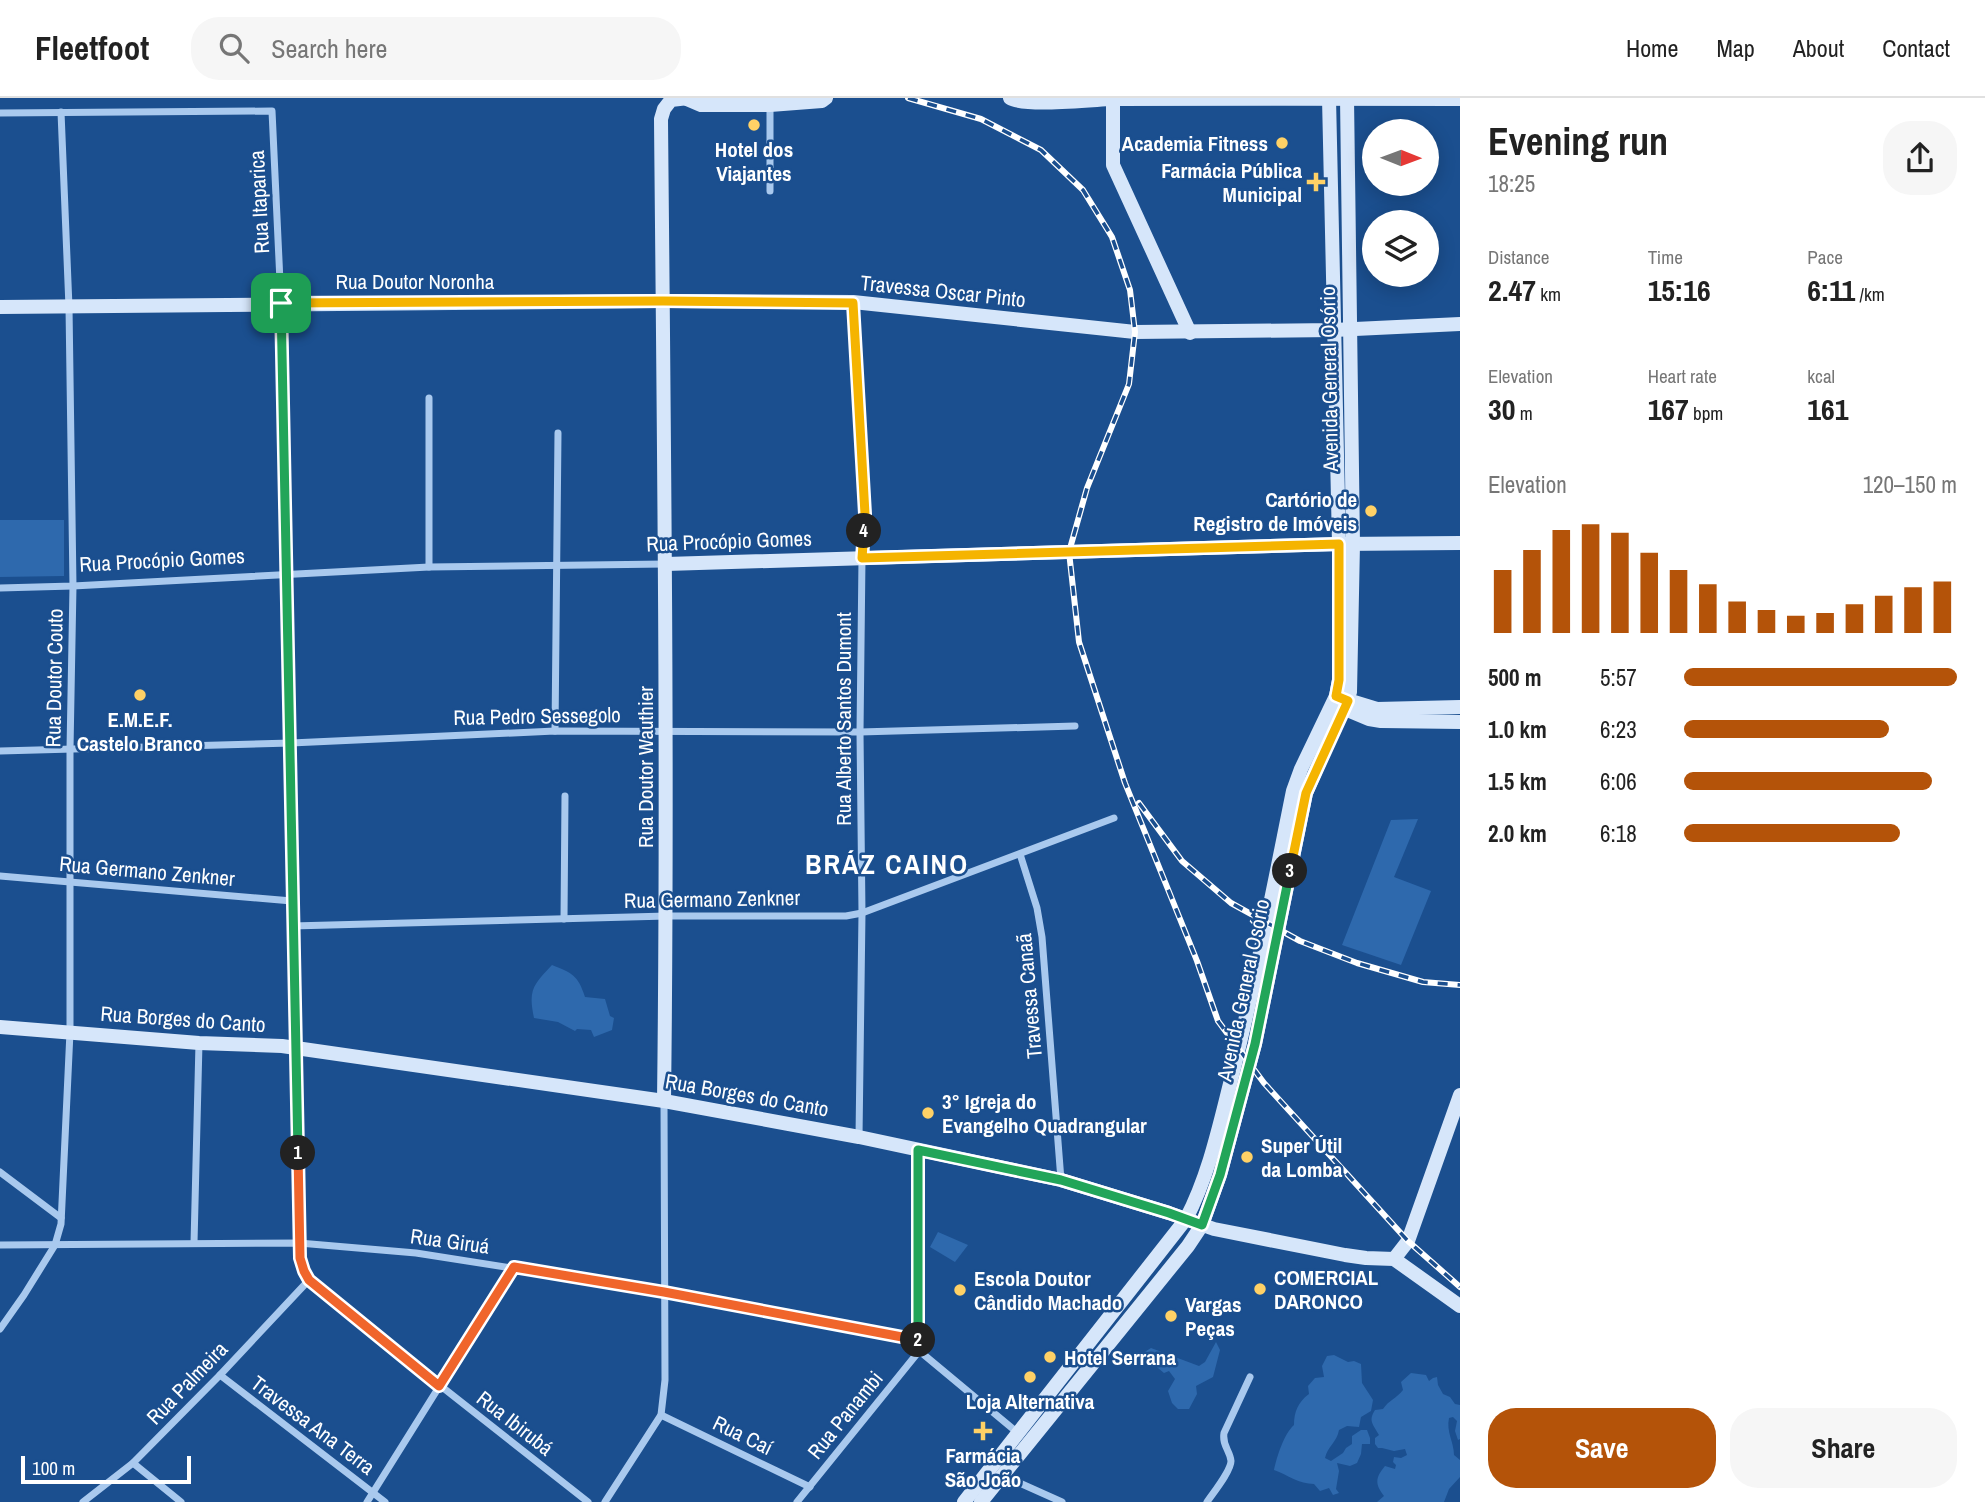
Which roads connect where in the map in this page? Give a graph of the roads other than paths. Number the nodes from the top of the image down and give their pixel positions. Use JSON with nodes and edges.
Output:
{"nodes":[{"id":1,"x":687,"y":98,"type":"edge"},
{"id":2,"x":825,"y":98,"type":"edge"},
{"id":3,"x":1010,"y":98,"type":"edge"},
{"id":4,"x":1113,"y":98,"type":"edge"},
{"id":5,"x":1329,"y":98,"type":"edge"},
{"id":6,"x":1347,"y":99,"type":"edge"},
{"id":7,"x":1460,"y":99,"type":"edge"},
{"id":8,"x":770,"y":105,"type":"junction"},
{"id":9,"x":61,"y":111,"type":"junction"},
{"id":10,"x":0,"y":113,"type":"edge"},
{"id":11,"x":770,"y":191,"type":"dead end"},
{"id":12,"x":663,"y":301,"type":"junction"},
{"id":13,"x":281,"y":303,"type":"junction"},
{"id":14,"x":853,"y":303,"type":"junction"},
{"id":15,"x":0,"y":307,"type":"edge"},
{"id":16,"x":69,"y":307,"type":"junction"},
{"id":17,"x":1460,"y":324,"type":"edge"},
{"id":18,"x":1349,"y":329,"type":"junction"},
{"id":19,"x":1334,"y":330,"type":"junction"},
{"id":20,"x":1190,"y":333,"type":"junction"},
{"id":21,"x":429,"y":398,"type":"dead end"},
{"id":22,"x":558,"y":433,"type":"dead end"},
{"id":23,"x":1460,"y":543,"type":"edge"},
{"id":24,"x":1346,"y":544,"type":"junction"},
{"id":25,"x":862,"y":558,"type":"junction"},
{"id":26,"x":666,"y":564,"type":"junction"},
{"id":27,"x":557,"y":565,"type":"junction"},
{"id":28,"x":429,"y":567,"type":"junction"},
{"id":29,"x":285,"y":575,"type":"junction"},
{"id":30,"x":73,"y":586,"type":"junction"},
{"id":31,"x":0,"y":588,"type":"edge"},
{"id":32,"x":1340,"y":702,"type":"junction"},
{"id":33,"x":1460,"y":707,"type":"edge"},
{"id":34,"x":1376,"y":715,"type":"junction"},
{"id":35,"x":1460,"y":722,"type":"edge"},
{"id":36,"x":1074,"y":726,"type":"dead end"},
{"id":37,"x":555,"y":731,"type":"junction"},
{"id":38,"x":665,"y":732,"type":"junction"},
{"id":39,"x":860,"y":732,"type":"junction"},
{"id":40,"x":291,"y":743,"type":"junction"},
{"id":41,"x":70,"y":750,"type":"junction"},
{"id":42,"x":0,"y":751,"type":"edge"},
{"id":43,"x":565,"y":796,"type":"dead end"},
{"id":44,"x":1114,"y":818,"type":"dead end"},
{"id":45,"x":1020,"y":854,"type":"junction"},
{"id":46,"x":0,"y":876,"type":"edge"},
{"id":47,"x":70,"y":882,"type":"junction"},
{"id":48,"x":292,"y":901,"type":"junction"},
{"id":49,"x":862,"y":914,"type":"junction"},
{"id":50,"x":667,"y":916,"type":"junction"},
{"id":51,"x":564,"y":919,"type":"junction"},
{"id":52,"x":292,"y":926,"type":"junction"},
{"id":53,"x":1269,"y":939,"type":"junction"},
{"id":54,"x":0,"y":1027,"type":"edge"},
{"id":55,"x":70,"y":1032,"type":"junction"},
{"id":56,"x":199,"y":1043,"type":"junction"},
{"id":57,"x":296,"y":1048,"type":"junction"},
{"id":58,"x":1460,"y":1096,"type":"edge"},
{"id":59,"x":664,"y":1101,"type":"junction"},
{"id":60,"x":859,"y":1137,"type":"junction"},
{"id":61,"x":918,"y":1150,"type":"junction"},
{"id":62,"x":0,"y":1172,"type":"edge"},
{"id":63,"x":1213,"y":1174,"type":"junction"},
{"id":64,"x":1061,"y":1180,"type":"junction"},
{"id":65,"x":61,"y":1218,"type":"junction"},
{"id":66,"x":1186,"y":1219,"type":"junction"},
{"id":67,"x":1202,"y":1225,"type":"junction"},
{"id":68,"x":194,"y":1243,"type":"junction"},
{"id":69,"x":299,"y":1243,"type":"junction"},
{"id":70,"x":0,"y":1245,"type":"edge"},
{"id":71,"x":55,"y":1245,"type":"junction"},
{"id":72,"x":300,"y":1258,"type":"joint"},
{"id":73,"x":1394,"y":1259,"type":"junction"},
{"id":74,"x":514,"y":1267,"type":"junction"},
{"id":75,"x":309,"y":1280,"type":"junction"},
{"id":76,"x":664,"y":1292,"type":"junction"},
{"id":77,"x":1460,"y":1306,"type":"edge"},
{"id":78,"x":0,"y":1329,"type":"edge"},
{"id":79,"x":918,"y":1340,"type":"junction"},
{"id":80,"x":920,"y":1350,"type":"junction"},
{"id":81,"x":220,"y":1375,"type":"junction"},
{"id":82,"x":1250,"y":1377,"type":"dead end"},
{"id":83,"x":439,"y":1386,"type":"junction"},
{"id":84,"x":661,"y":1415,"type":"junction"},
{"id":85,"x":1017,"y":1433,"type":"junction"},
{"id":86,"x":133,"y":1463,"type":"junction"},
{"id":87,"x":1002,"y":1475,"type":"junction"},
{"id":88,"x":810,"y":1487,"type":"junction"},
{"id":89,"x":374,"y":1493,"type":"junction"},
{"id":90,"x":83,"y":1502,"type":"edge"},
{"id":91,"x":181,"y":1502,"type":"edge"},
{"id":92,"x":367,"y":1502,"type":"edge"},
{"id":93,"x":385,"y":1502,"type":"edge"},
{"id":94,"x":587,"y":1502,"type":"edge"},
{"id":95,"x":605,"y":1502,"type":"edge"},
{"id":96,"x":797,"y":1502,"type":"edge"},
{"id":97,"x":964,"y":1502,"type":"edge"},
{"id":98,"x":981,"y":1502,"type":"edge"},
{"id":99,"x":1062,"y":1502,"type":"edge"},
{"id":100,"x":1208,"y":1502,"type":"edge"}],
"edges":[{"from":1,"to":8,"type":"street"},
{"from":1,"to":12,"type":"street","name":"Rua Doutor Wauthier"},
{"from":2,"to":8,"type":"street"},
{"from":3,"to":4,"type":"street"},
{"from":4,"to":5,"type":"street"},
{"from":4,"to":20,"type":"street"},
{"from":5,"to":6,"type":"street"},
{"from":5,"to":19,"type":"street","name":"Avenida General Osório"},
{"from":6,"to":7,"type":"street"},
{"from":6,"to":18,"type":"street","name":"Avenida General Osório"},
{"from":8,"to":11,"type":"street"},
{"from":9,"to":10,"type":"street"},
{"from":9,"to":13,"type":"street","name":"Rua Itaparica"},
{"from":9,"to":16,"type":"street","name":"Rua Doutor Couto"},
{"from":12,"to":13,"type":"street","name":"Rua Doutor Noronha"},
{"from":12,"to":14,"type":"street","name":"Travessa Oscar Pinto"},
{"from":12,"to":26,"type":"street","name":"Rua Doutor Wauthier"},
{"from":13,"to":16,"type":"street","name":"Rua Doutor Noronha"},
{"from":13,"to":29,"type":"street","name":"Rua Itaparica"},
{"from":14,"to":20,"type":"street","name":"Travessa Oscar Pinto"},
{"from":14,"to":25,"type":"street","name":"Rua Alberto Santos Dumont"},
{"from":15,"to":16,"type":"street","name":"Rua Doutor Noronha"},
{"from":16,"to":30,"type":"street","name":"Rua Doutor Couto"},
{"from":17,"to":18,"type":"street","name":"Travessa Oscar Pinto"},
{"from":18,"to":19,"type":"street","name":"Travessa Oscar Pinto"},
{"from":18,"to":24,"type":"street","name":"Avenida General Osório"},
{"from":19,"to":20,"type":"street","name":"Travessa Oscar Pinto"},
{"from":19,"to":24,"type":"street","name":"Avenida General Osório"},
{"from":21,"to":28,"type":"street"},
{"from":22,"to":27,"type":"street"},
{"from":23,"to":24,"type":"street","name":"Rua Procópio Gomes"},
{"from":24,"to":25,"type":"street","name":"Rua Procópio Gomes"},
{"from":24,"to":32,"type":"street","name":"Avenida General Osório"},
{"from":25,"to":26,"type":"street","name":"Rua Procópio Gomes"},
{"from":25,"to":39,"type":"street","name":"Rua Alberto Santos Dumont"},
{"from":26,"to":27,"type":"street","name":"Rua Procópio Gomes"},
{"from":26,"to":38,"type":"street","name":"Rua Doutor Wauthier"},
{"from":27,"to":28,"type":"street","name":"Rua Procópio Gomes"},
{"from":27,"to":37,"type":"street"},
{"from":28,"to":29,"type":"street","name":"Rua Procópio Gomes"},
{"from":29,"to":30,"type":"street","name":"Rua Procópio Gomes"},
{"from":29,"to":40,"type":"street","name":"Rua Itaparica"},
{"from":30,"to":31,"type":"street","name":"Rua Procópio Gomes"},
{"from":30,"to":41,"type":"street","name":"Rua Doutor Couto"},
{"from":32,"to":34,"type":"street"},
{"from":32,"to":53,"type":"street","name":"Avenida General Osório"},
{"from":33,"to":34,"type":"street"},
{"from":34,"to":35,"type":"street"},
{"from":36,"to":39,"type":"street","name":"Rua Pedro Sessegolo"},
{"from":37,"to":38,"type":"street","name":"Rua Pedro Sessegolo"},
{"from":37,"to":40,"type":"street","name":"Rua Pedro Sessegolo"},
{"from":38,"to":39,"type":"street","name":"Rua Pedro Sessegolo"},
{"from":38,"to":50,"type":"street","name":"Rua Doutor Wauthier"},
{"from":39,"to":49,"type":"street","name":"Rua Alberto Santos Dumont"},
{"from":40,"to":41,"type":"street","name":"Rua Pedro Sessegolo"},
{"from":40,"to":48,"type":"street","name":"Rua Itaparica"},
{"from":41,"to":42,"type":"street","name":"Rua Pedro Sessegolo"},
{"from":41,"to":47,"type":"street","name":"Rua Doutor Couto"},
{"from":43,"to":51,"type":"street"},
{"from":44,"to":45,"type":"street","name":"Rua Germano Zenkner"},
{"from":45,"to":49,"type":"street","name":"Rua Germano Zenkner"},
{"from":45,"to":64,"type":"street","name":"Travessa Canaã"},
{"from":46,"to":47,"type":"street","name":"Rua Germano Zenkner"},
{"from":47,"to":48,"type":"street","name":"Rua Germano Zenkner"},
{"from":47,"to":55,"type":"street","name":"Rua Doutor Couto"},
{"from":48,"to":52,"type":"street","name":"Rua Itaparica"},
{"from":49,"to":50,"type":"street","name":"Rua Germano Zenkner"},
{"from":49,"to":60,"type":"street","name":"Rua Alberto Santos Dumont"},
{"from":50,"to":51,"type":"street","name":"Rua Germano Zenkner"},
{"from":50,"to":59,"type":"street","name":"Rua Doutor Wauthier"},
{"from":51,"to":52,"type":"street","name":"Rua Germano Zenkner"},
{"from":52,"to":57,"type":"street","name":"Rua Itaparica"},
{"from":53,"to":63,"type":"street","name":"Avenida General Osório"},
{"from":53,"to":63,"type":"street","name":"Avenida General Osório"},
{"from":54,"to":55,"type":"street","name":"Rua Borges do Canto"},
{"from":55,"to":56,"type":"street","name":"Rua Borges do Canto"},
{"from":55,"to":65,"type":"street","name":"Rua Doutor Couto"},
{"from":56,"to":57,"type":"street","name":"Rua Borges do Canto"},
{"from":56,"to":68,"type":"street"},
{"from":57,"to":59,"type":"street","name":"Rua Borges do Canto"},
{"from":57,"to":69,"type":"street","name":"Rua Itaparica"},
{"from":58,"to":73,"type":"street"},
{"from":59,"to":60,"type":"street","name":"Rua Borges do Canto"},
{"from":59,"to":76,"type":"street","name":"Rua Doutor Wauthier"},
{"from":60,"to":61,"type":"street","name":"Rua Borges do Canto"},
{"from":61,"to":64,"type":"street","name":"Rua Borges do Canto"},
{"from":61,"to":79,"type":"street"},
{"from":62,"to":65,"type":"street"},
{"from":63,"to":66,"type":"street","name":"Avenida General Osório"},
{"from":63,"to":67,"type":"street","name":"Avenida General Osório"},
{"from":64,"to":66,"type":"street","name":"Rua Borges do Canto"},
{"from":65,"to":71,"type":"street","name":"Rua Doutor Couto"},
{"from":66,"to":67,"type":"street","name":"Rua Borges do Canto"},
{"from":66,"to":85,"type":"street","name":"Avenida General Osório"},
{"from":67,"to":73,"type":"street","name":"Rua Borges do Canto"},
{"from":67,"to":87,"type":"street","name":"Avenida General Osório"},
{"from":68,"to":69,"type":"street","name":"Rua Giruá"},
{"from":68,"to":71,"type":"street","name":"Rua Giruá"},
{"from":69,"to":72,"type":"street","name":"Rua Itaparica"},
{"from":69,"to":74,"type":"street","name":"Rua Giruá"},
{"from":70,"to":71,"type":"street","name":"Rua Giruá"},
{"from":71,"to":78,"type":"street","name":"Rua Doutor Couto"},
{"from":72,"to":75,"type":"street","name":"Rua Ibirubá"},
{"from":73,"to":77,"type":"street"},
{"from":74,"to":76,"type":"street","name":"Rua Giruá"},
{"from":74,"to":83,"type":"street"},
{"from":75,"to":81,"type":"street","name":"Rua Palmeira"},
{"from":75,"to":83,"type":"street","name":"Rua Ibirubá"},
{"from":76,"to":79,"type":"street","name":"Rua Giruá"},
{"from":76,"to":84,"type":"street","name":"Rua Doutor Wauthier"},
{"from":79,"to":80,"type":"street"},
{"from":80,"to":85,"type":"street"},
{"from":80,"to":88,"type":"street","name":"Rua Panambi"},
{"from":81,"to":86,"type":"street","name":"Rua Palmeira"},
{"from":81,"to":89,"type":"street","name":"Travessa Ana Terra"},
{"from":82,"to":100,"type":"street"},
{"from":83,"to":89,"type":"street"},
{"from":83,"to":94,"type":"street","name":"Rua Ibirubá"},
{"from":84,"to":88,"type":"street","name":"Rua Caí"},
{"from":84,"to":95,"type":"street"},
{"from":85,"to":97,"type":"street","name":"Avenida General Osório"},
{"from":86,"to":90,"type":"street","name":"Rua Palmeira"},
{"from":86,"to":91,"type":"street"},
{"from":87,"to":98,"type":"street","name":"Avenida General Osório"},
{"from":87,"to":99,"type":"street"},
{"from":88,"to":96,"type":"street","name":"Rua Panambi"},
{"from":89,"to":92,"type":"street"},
{"from":89,"to":93,"type":"street","name":"Travessa Ana Terra"}]}
